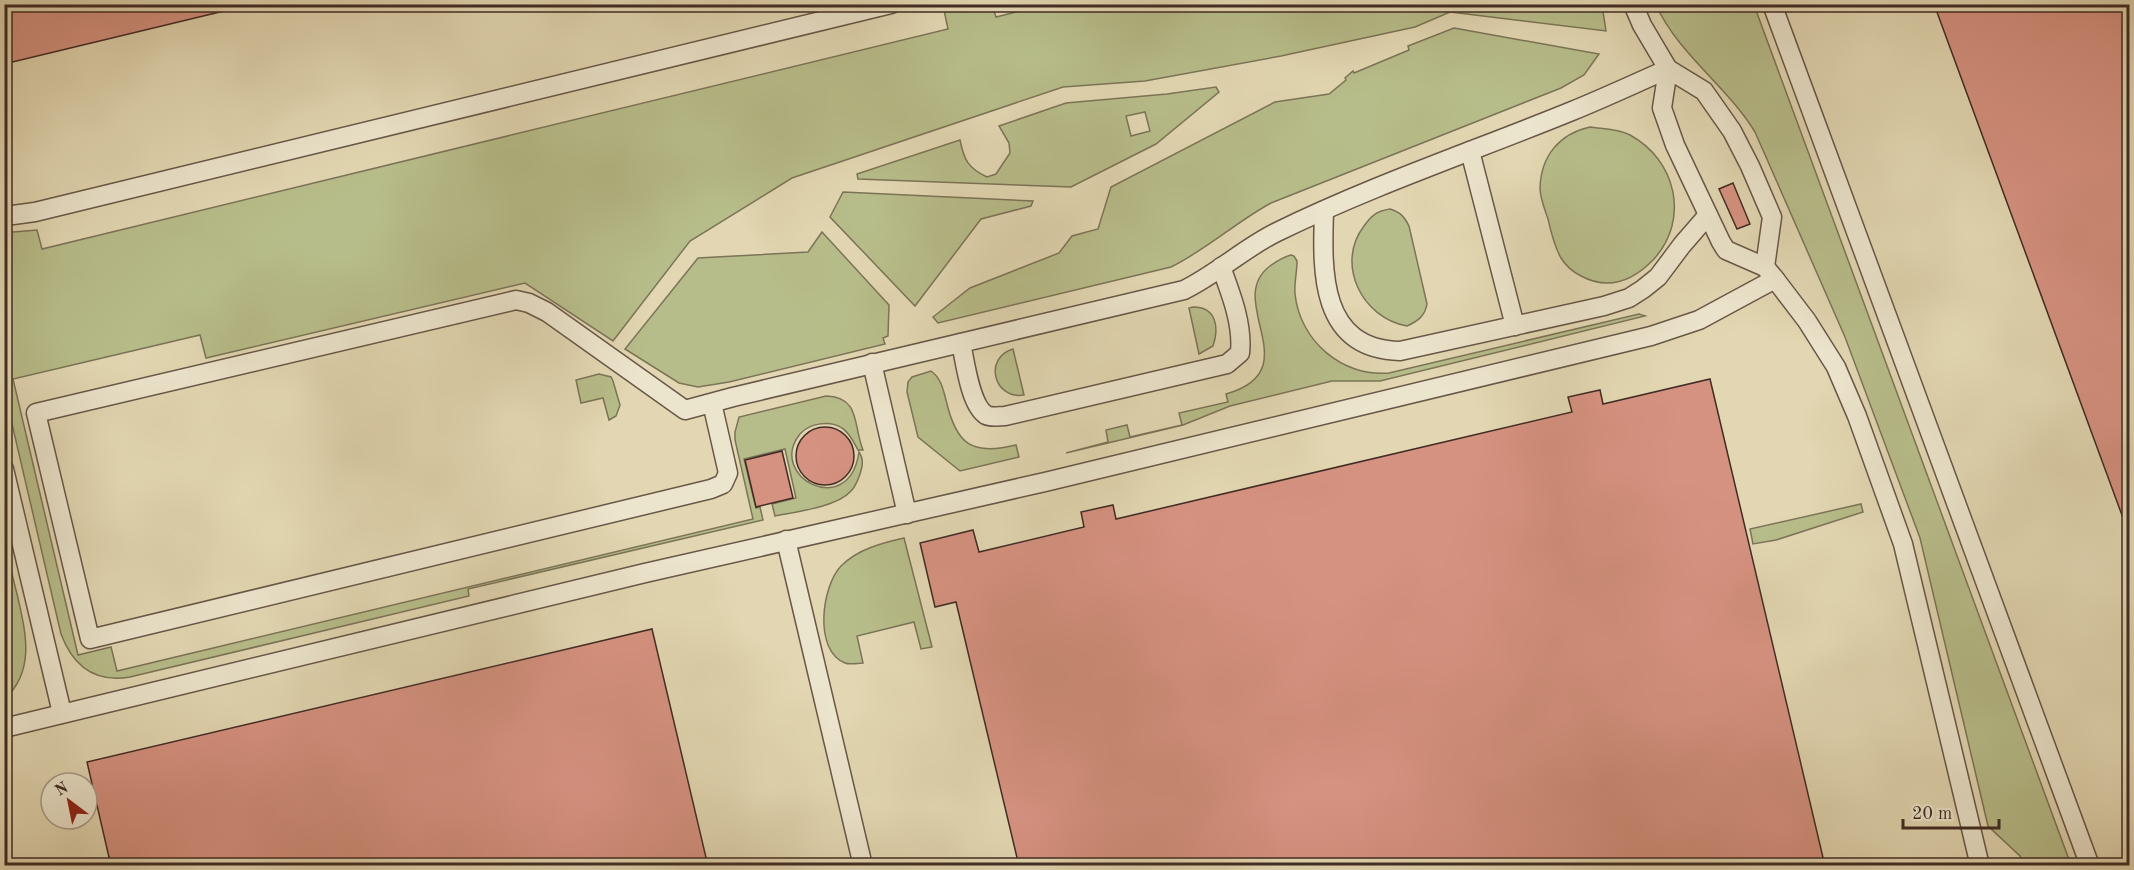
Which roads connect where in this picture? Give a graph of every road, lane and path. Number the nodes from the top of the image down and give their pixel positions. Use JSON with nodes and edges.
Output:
{"nodes":[{"id":1,"x":891,"y":4,"type":"edge"},
{"id":2,"x":1633,"y":4,"type":"edge"},
{"id":3,"x":1772,"y":4,"type":"edge"},
{"id":4,"x":1668,"y":69,"type":"junction"},
{"id":5,"x":1470,"y":151,"type":"junction"},
{"id":6,"x":1324,"y":211,"type":"junction"},
{"id":7,"x":4,"y":214,"type":"edge"},
{"id":8,"x":1708,"y":215,"type":"junction"},
{"id":9,"x":1221,"y":267,"type":"junction"},
{"id":10,"x":1770,"y":273,"type":"junction"},
{"id":11,"x":1515,"y":326,"type":"junction"},
{"id":12,"x":961,"y":343,"type":"junction"},
{"id":13,"x":872,"y":363,"type":"junction"},
{"id":14,"x":712,"y":403,"type":"junction"},
{"id":15,"x":4,"y":469,"type":"edge"},
{"id":16,"x":907,"y":514,"type":"junction"},
{"id":17,"x":786,"y":540,"type":"junction"},
{"id":18,"x":62,"y":713,"type":"junction"},
{"id":19,"x":4,"y":728,"type":"edge"},
{"id":20,"x":863,"y":866,"type":"edge"},
{"id":21,"x":1980,"y":866,"type":"edge"},
{"id":22,"x":2090,"y":866,"type":"edge"}],
"edges":[{"from":1,"to":7,"type":"lane"},
{"from":2,"to":4,"type":"lane"},
{"from":3,"to":22,"type":"lane"},
{"from":4,"to":5,"type":"lane"},
{"from":4,"to":8,"type":"lane"},
{"from":4,"to":10,"type":"lane"},
{"from":5,"to":6,"type":"lane"},
{"from":5,"to":11,"type":"lane"},
{"from":6,"to":9,"type":"lane"},
{"from":6,"to":11,"type":"lane"},
{"from":8,"to":10,"type":"lane"},
{"from":8,"to":11,"type":"lane"},
{"from":9,"to":12,"type":"lane"},
{"from":9,"to":12,"type":"lane"},
{"from":10,"to":16,"type":"lane"},
{"from":10,"to":21,"type":"lane"},
{"from":12,"to":13,"type":"lane"},
{"from":13,"to":14,"type":"lane"},
{"from":13,"to":16,"type":"lane"},
{"from":14,"to":14,"type":"lane"},
{"from":15,"to":18,"type":"lane"},
{"from":16,"to":17,"type":"lane"},
{"from":17,"to":18,"type":"lane"},
{"from":17,"to":20,"type":"lane"},
{"from":18,"to":19,"type":"lane"}]}
